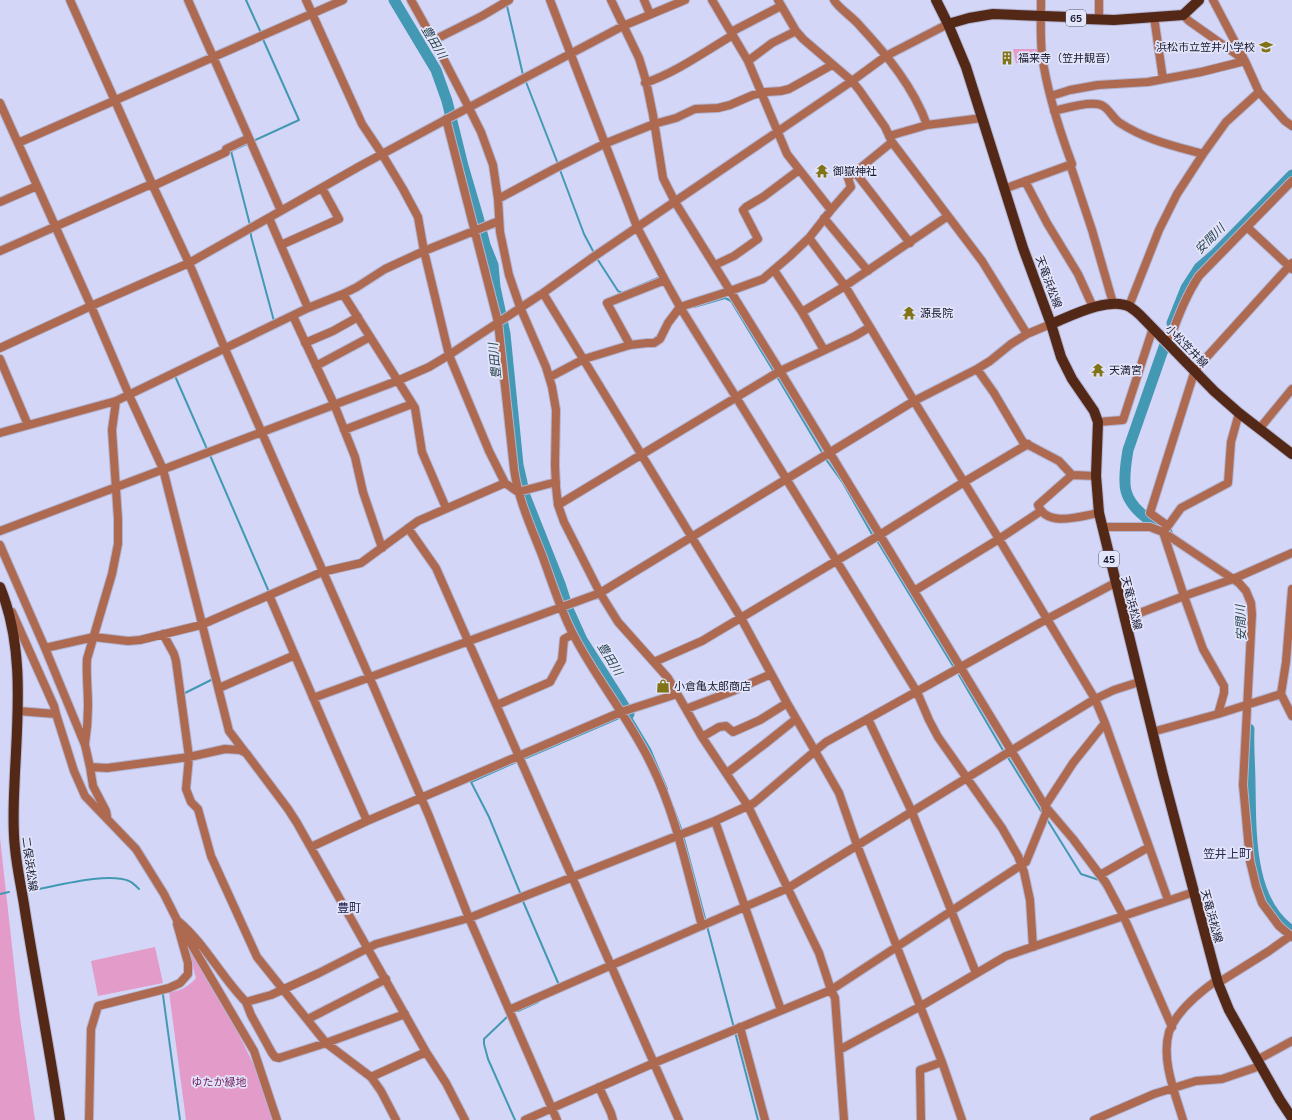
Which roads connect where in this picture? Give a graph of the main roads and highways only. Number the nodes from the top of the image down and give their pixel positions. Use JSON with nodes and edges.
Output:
{"nodes":[{"id":1,"x":936,"y":0,"type":"edge"},
{"id":2,"x":1199,"y":0,"type":"edge"},
{"id":3,"x":948,"y":24,"type":"junction"},
{"id":4,"x":1051,"y":324,"type":"junction"},
{"id":5,"x":1292,"y":454,"type":"edge"},
{"id":6,"x":1,"y":589,"type":"edge"},
{"id":7,"x":1292,"y":1118,"type":"edge"},
{"id":8,"x":60,"y":1120,"type":"edge"}],
"edges":[{"from":1,"to":3,"type":"main road","name":"天竜浜松線","number":"45"},
{"from":2,"to":3,"type":"main road","number":"65"},
{"from":3,"to":4,"type":"main road","name":"天竜浜松線","number":"45"},
{"from":4,"to":5,"type":"main road","name":"小松笠井線"},
{"from":4,"to":7,"type":"main road","name":"天竜浜松線","number":"45"},
{"from":6,"to":8,"type":"main road","name":"二俣浜松線"}]}
